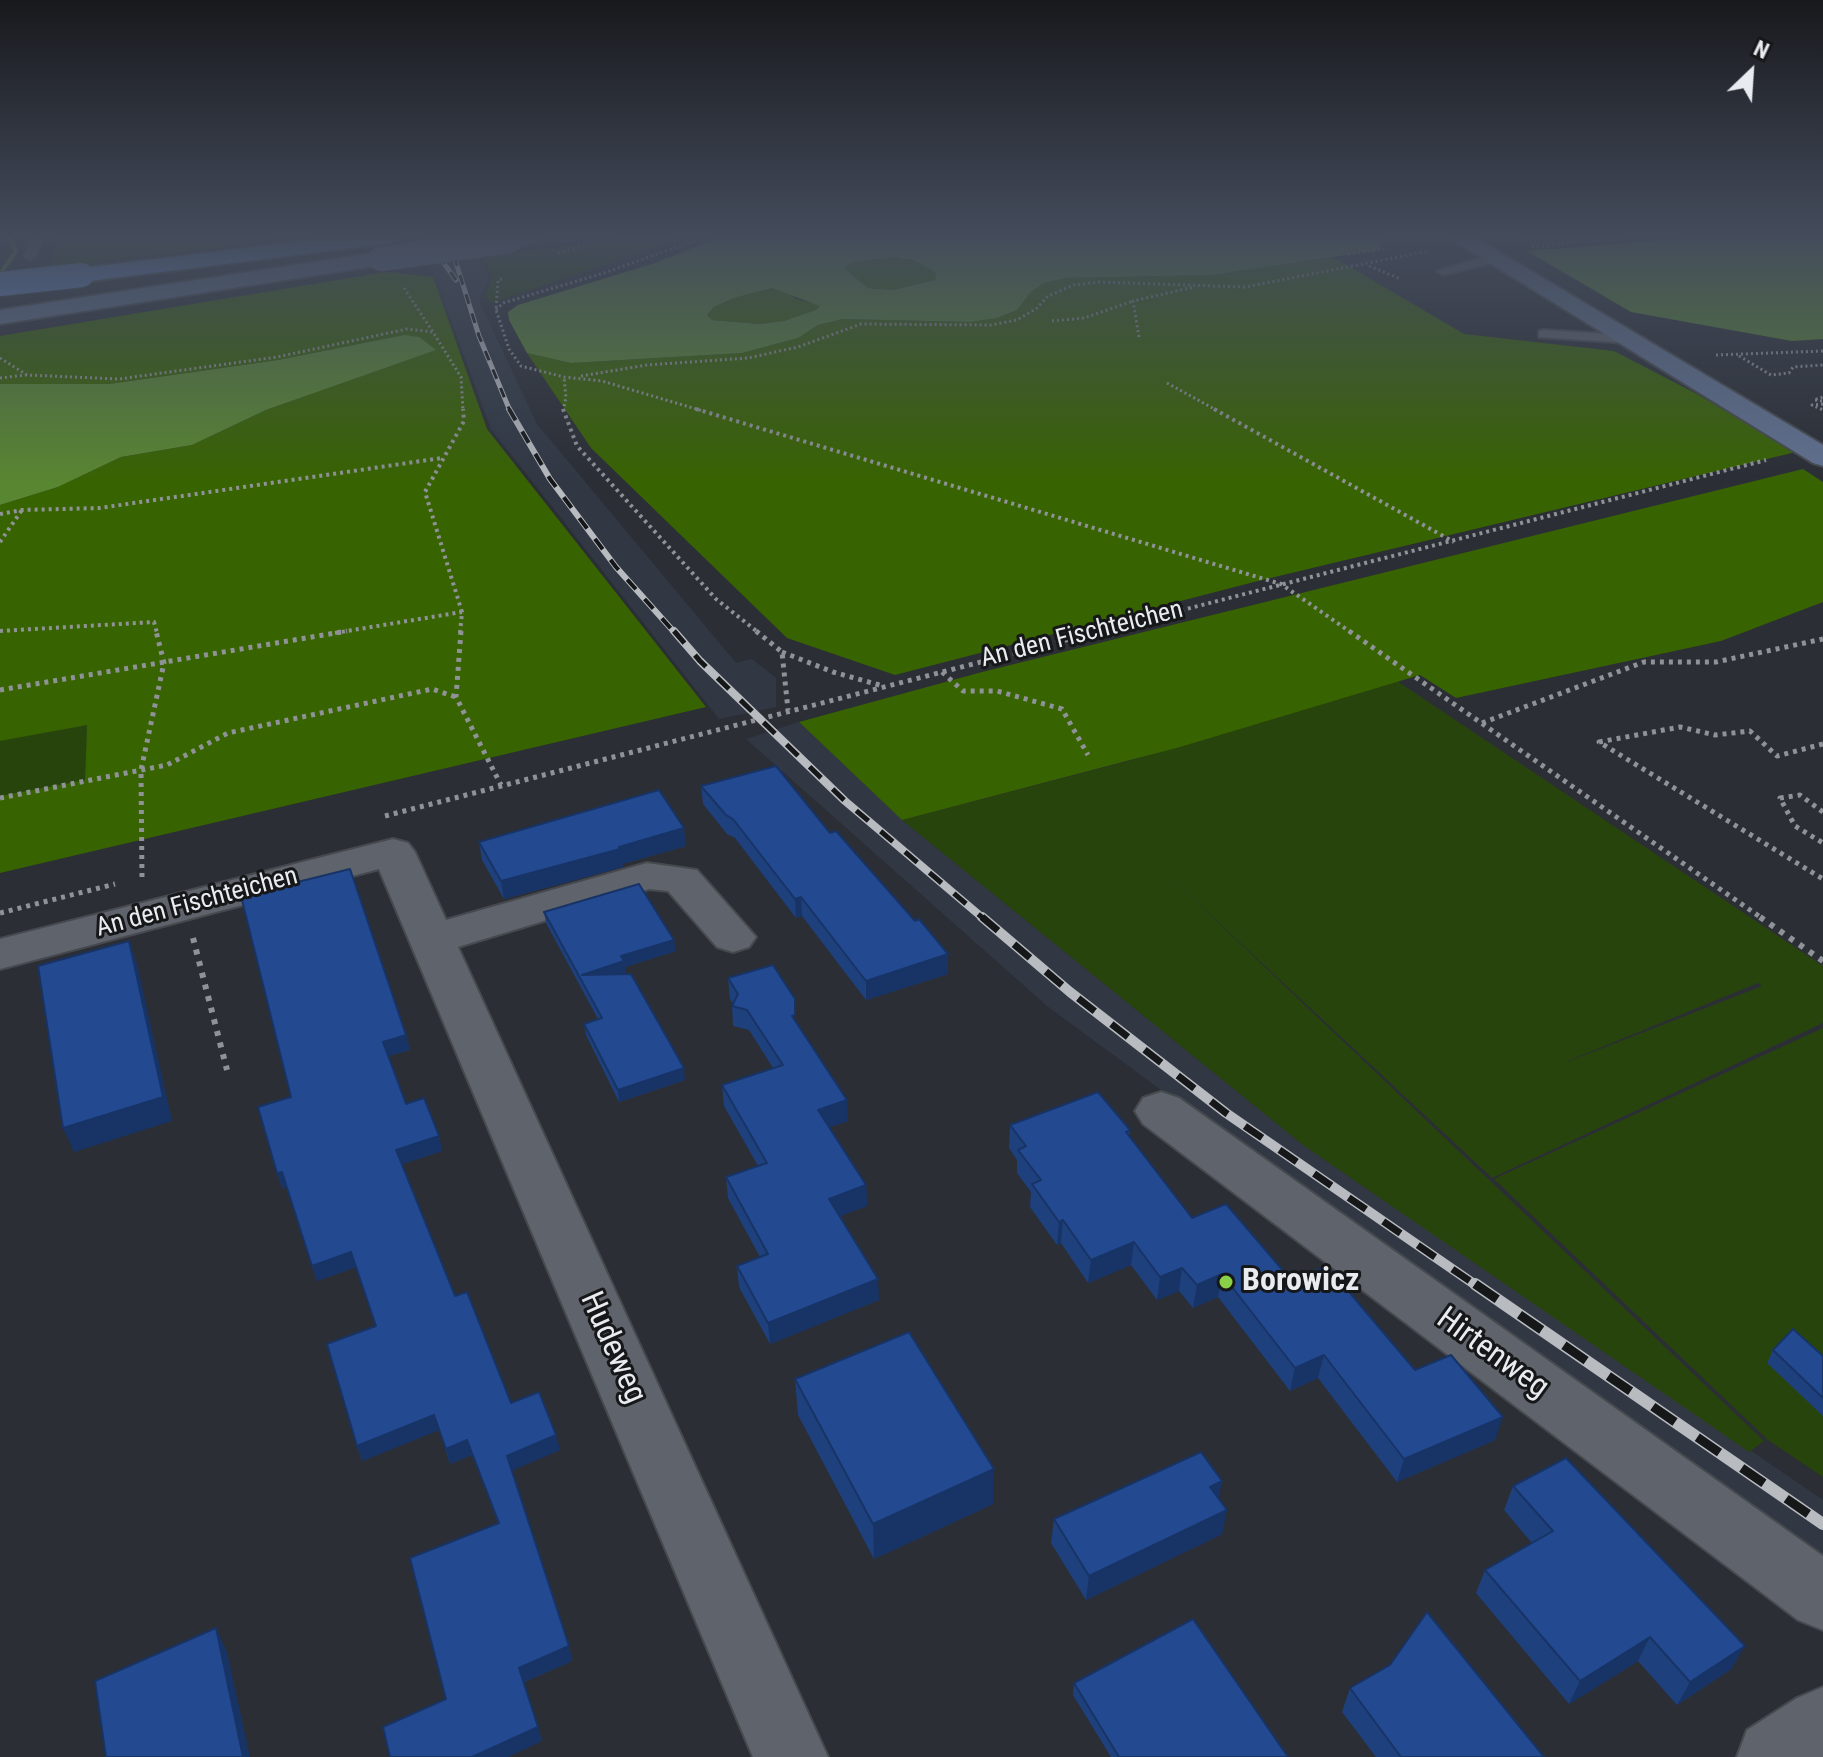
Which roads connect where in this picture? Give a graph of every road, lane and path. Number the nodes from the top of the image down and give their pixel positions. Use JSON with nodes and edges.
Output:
{"nodes":[{"id":1,"x":425,"y":319,"type":"edge"},
{"id":2,"x":499,"y":319,"type":"edge"},
{"id":3,"x":1019,"y":319,"type":"edge"},
{"id":4,"x":1073,"y":319,"type":"edge"},
{"id":5,"x":1136,"y":319,"type":"edge"},
{"id":6,"x":1595,"y":319,"type":"edge"},
{"id":7,"x":1052,"y":321,"type":"dead end"},
{"id":8,"x":433,"y":332,"type":"junction"},
{"id":9,"x":1544,"y":334,"type":"dead end"},
{"id":10,"x":1139,"y":337,"type":"dead end"},
{"id":11,"x":1628,"y":339,"type":"junction"},
{"id":12,"x":1823,"y":351,"type":"edge"},
{"id":13,"x":1713,"y":355,"type":"dead end"},
{"id":14,"x":1738,"y":356,"type":"junction"},
{"id":15,"x":0,"y":358,"type":"edge"},
{"id":16,"x":1823,"y":365,"type":"edge"},
{"id":17,"x":1757,"y":366,"type":"junction"},
{"id":18,"x":1742,"y":367,"type":"dead end"},
{"id":19,"x":27,"y":375,"type":"junction"},
{"id":20,"x":564,"y":377,"type":"junction"},
{"id":21,"x":0,"y":378,"type":"edge"},
{"id":22,"x":1167,"y":383,"type":"dead end"},
{"id":23,"x":1823,"y":401,"type":"edge"},
{"id":24,"x":1823,"y":410,"type":"edge"},
{"id":25,"x":1823,"y":457,"type":"edge"},
{"id":26,"x":442,"y":458,"type":"junction"},
{"id":27,"x":1767,"y":460,"type":"dead end"},
{"id":28,"x":22,"y":510,"type":"junction"},
{"id":29,"x":0,"y":514,"type":"edge"},
{"id":30,"x":0,"y":542,"type":"edge"},
{"id":31,"x":1455,"y":542,"type":"junction"},
{"id":32,"x":1281,"y":584,"type":"junction"},
{"id":33,"x":462,"y":612,"type":"junction"},
{"id":34,"x":0,"y":631,"type":"edge"},
{"id":35,"x":1823,"y":639,"type":"edge"},
{"id":36,"x":782,"y":652,"type":"junction"},
{"id":37,"x":164,"y":663,"type":"junction"},
{"id":38,"x":941,"y":671,"type":"junction"},
{"id":39,"x":884,"y":686,"type":"junction"},
{"id":40,"x":0,"y":690,"type":"edge"},
{"id":41,"x":456,"y":697,"type":"junction"},
{"id":42,"x":788,"y":710,"type":"junction"},
{"id":43,"x":1482,"y":723,"type":"junction"},
{"id":44,"x":1823,"y":744,"type":"edge"},
{"id":45,"x":1088,"y":755,"type":"dead end"},
{"id":46,"x":141,"y":770,"type":"junction"},
{"id":47,"x":501,"y":785,"type":"junction"},
{"id":48,"x":0,"y":798,"type":"edge"},
{"id":49,"x":1823,"y":812,"type":"edge"},
{"id":50,"x":396,"y":832,"type":"junction"},
{"id":51,"x":1823,"y":843,"type":"edge"},
{"id":52,"x":142,"y":877,"type":"dead end"},
{"id":53,"x":1823,"y":879,"type":"edge"},
{"id":54,"x":185,"y":906,"type":"junction"},
{"id":55,"x":733,"y":937,"type":"dead end"},
{"id":56,"x":433,"y":939,"type":"junction"},
{"id":57,"x":0,"y":954,"type":"edge"},
{"id":58,"x":1823,"y":961,"type":"edge"},
{"id":59,"x":227,"y":1070,"type":"dead end"},
{"id":60,"x":1161,"y":1111,"type":"dead end"},
{"id":61,"x":1823,"y":1597,"type":"edge"},
{"id":62,"x":1823,"y":1724,"type":"edge"},
{"id":63,"x":791,"y":1757,"type":"edge"},
{"id":64,"x":1774,"y":1757,"type":"edge"}],
"edges":[{"from":1,"to":8,"type":"path"},
{"from":2,"to":20,"type":"path"},
{"from":3,"to":20,"type":"path"},
{"from":4,"to":7,"type":"path"},
{"from":5,"to":10,"type":"path"},
{"from":6,"to":11,"type":"main road"},
{"from":8,"to":19,"type":"path"},
{"from":8,"to":26,"type":"path"},
{"from":9,"to":11,"type":"lane"},
{"from":11,"to":25,"type":"main road"},
{"from":12,"to":14,"type":"path"},
{"from":13,"to":14,"type":"path"},
{"from":14,"to":17,"type":"path"},
{"from":15,"to":19,"type":"path"},
{"from":16,"to":17,"type":"path"},
{"from":17,"to":18,"type":"path"},
{"from":19,"to":21,"type":"path"},
{"from":20,"to":32,"type":"path"},
{"from":20,"to":36,"type":"path"},
{"from":22,"to":31,"type":"path"},
{"from":23,"to":24,"type":"path"},
{"from":26,"to":28,"type":"path"},
{"from":26,"to":33,"type":"path"},
{"from":27,"to":31,"type":"path","name":"An den Fischteichen"},
{"from":28,"to":29,"type":"path"},
{"from":28,"to":30,"type":"path"},
{"from":31,"to":32,"type":"path","name":"An den Fischteichen"},
{"from":32,"to":38,"type":"path","name":"An den Fischteichen"},
{"from":32,"to":43,"type":"path"},
{"from":33,"to":37,"type":"path"},
{"from":33,"to":41,"type":"path"},
{"from":34,"to":37,"type":"path"},
{"from":35,"to":43,"type":"path"},
{"from":36,"to":39,"type":"path"},
{"from":36,"to":42,"type":"path"},
{"from":37,"to":40,"type":"path"},
{"from":37,"to":46,"type":"path"},
{"from":38,"to":39,"type":"path","name":"An den Fischteichen"},
{"from":38,"to":45,"type":"path"},
{"from":39,"to":42,"type":"path","name":"An den Fischteichen"},
{"from":41,"to":46,"type":"path"},
{"from":41,"to":47,"type":"path"},
{"from":42,"to":47,"type":"path","name":"An den Fischteichen"},
{"from":43,"to":58,"type":"path"},
{"from":44,"to":53,"type":"path"},
{"from":46,"to":48,"type":"path"},
{"from":46,"to":52,"type":"path"},
{"from":47,"to":50,"type":"path","name":"An den Fischteichen"},
{"from":49,"to":51,"type":"path"},
{"from":50,"to":54,"type":"street","name":"An den Fischteichen"},
{"from":50,"to":56,"type":"street","name":"Hudeweg"},
{"from":54,"to":57,"type":"street","name":"An den Fischteichen"},
{"from":54,"to":59,"type":"path"},
{"from":55,"to":56,"type":"street"},
{"from":56,"to":63,"type":"street","name":"Hudeweg"},
{"from":60,"to":61,"type":"street","name":"Hirtenweg"},
{"from":62,"to":64,"type":"street"}]}
